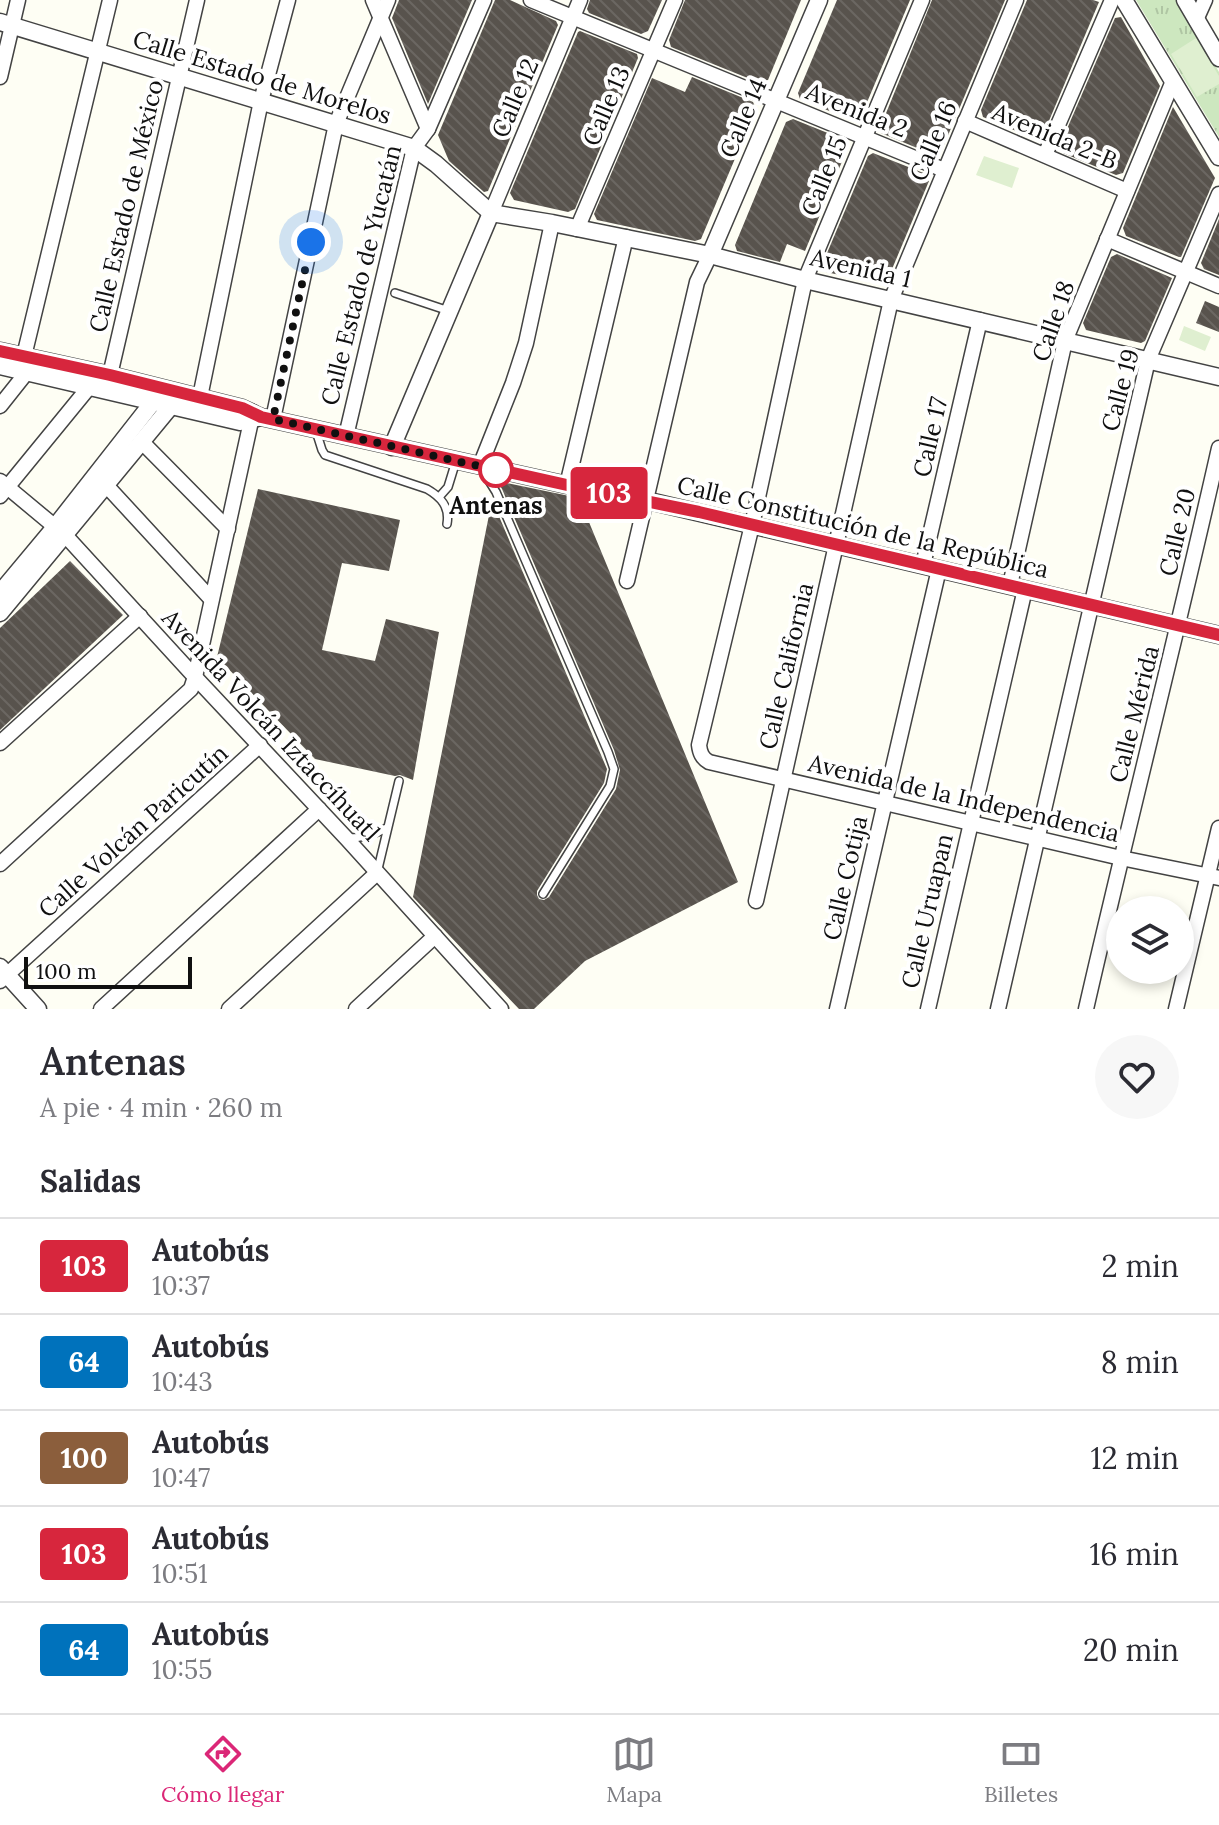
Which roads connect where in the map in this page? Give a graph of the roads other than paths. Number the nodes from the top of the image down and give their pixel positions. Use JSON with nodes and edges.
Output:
{"nodes":[{"id":1,"x":18,"y":0,"type":"edge"},
{"id":2,"x":110,"y":0,"type":"edge"},
{"id":3,"x":197,"y":0,"type":"edge"},
{"id":4,"x":288,"y":0,"type":"edge"},
{"id":5,"x":373,"y":0,"type":"edge"},
{"id":6,"x":388,"y":0,"type":"edge"},
{"id":7,"x":484,"y":0,"type":"edge"},
{"id":8,"x":531,"y":0,"type":"edge"},
{"id":9,"x":580,"y":0,"type":"edge"},
{"id":10,"x":675,"y":0,"type":"edge"},
{"id":11,"x":819,"y":0,"type":"edge"},
{"id":12,"x":922,"y":0,"type":"edge"},
{"id":13,"x":1016,"y":0,"type":"edge"},
{"id":14,"x":1112,"y":0,"type":"edge"},
{"id":15,"x":1124,"y":0,"type":"edge"},
{"id":16,"x":1185,"y":0,"type":"edge"},
{"id":17,"x":1205,"y":0,"type":"edge"},
{"id":18,"x":573,"y":17,"type":"junction"},
{"id":19,"x":380,"y":20,"type":"junction"},
{"id":20,"x":1196,"y":20,"type":"junction"},
{"id":21,"x":6,"y":24,"type":"edge"},
{"id":22,"x":96,"y":51,"type":"junction"},
{"id":23,"x":654,"y":51,"type":"junction"},
{"id":24,"x":1219,"y":58,"type":"edge"},
{"id":25,"x":178,"y":76,"type":"junction"},
{"id":26,"x":0,"y":77,"type":"edge"},
{"id":27,"x":1173,"y":81,"type":"junction"},
{"id":28,"x":261,"y":101,"type":"junction"},
{"id":29,"x":777,"y":101,"type":"junction"},
{"id":30,"x":965,"y":121,"type":"junction"},
{"id":31,"x":336,"y":124,"type":"junction"},
{"id":32,"x":428,"y":129,"type":"junction"},
{"id":33,"x":864,"y":137,"type":"junction"},
{"id":34,"x":414,"y":148,"type":"junction"},
{"id":35,"x":1045,"y":155,"type":"junction"},
{"id":36,"x":1219,"y":157,"type":"edge"},
{"id":37,"x":944,"y":170,"type":"junction"},
{"id":38,"x":1127,"y":191,"type":"junction"},
{"id":39,"x":1219,"y":194,"type":"edge"},
{"id":40,"x":491,"y":213,"type":"junction"},
{"id":41,"x":552,"y":223,"type":"junction"},
{"id":42,"x":577,"y":229,"type":"junction"},
{"id":43,"x":626,"y":237,"type":"junction"},
{"id":44,"x":1107,"y":239,"type":"junction"},
{"id":45,"x":710,"y":255,"type":"junction"},
{"id":46,"x":1186,"y":272,"type":"junction"},
{"id":47,"x":805,"y":280,"type":"junction"},
{"id":48,"x":1219,"y":286,"type":"edge"},
{"id":49,"x":395,"y":293,"type":"dead end"},
{"id":50,"x":891,"y":300,"type":"junction"},
{"id":51,"x":449,"y":311,"type":"junction"},
{"id":52,"x":980,"y":320,"type":"junction"},
{"id":53,"x":1065,"y":341,"type":"junction"},
{"id":54,"x":0,"y":351,"type":"edge"},
{"id":55,"x":1148,"y":360,"type":"junction"},
{"id":56,"x":26,"y":364,"type":"junction"},
{"id":57,"x":0,"y":366,"type":"edge"},
{"id":58,"x":110,"y":375,"type":"junction"},
{"id":59,"x":1219,"y":377,"type":"edge"},
{"id":60,"x":90,"y":386,"type":"junction"},
{"id":61,"x":155,"y":395,"type":"junction"},
{"id":62,"x":200,"y":397,"type":"junction"},
{"id":63,"x":173,"y":399,"type":"junction"},
{"id":64,"x":0,"y":406,"type":"edge"},
{"id":65,"x":259,"y":417,"type":"junction"},
{"id":66,"x":315,"y":429,"type":"junction"},
{"id":67,"x":346,"y":436,"type":"junction"},
{"id":68,"x":141,"y":441,"type":"junction"},
{"id":69,"x":392,"y":447,"type":"junction"},
{"id":70,"x":1219,"y":448,"type":"edge"},
{"id":71,"x":456,"y":461,"type":"junction"},
{"id":72,"x":480,"y":466,"type":"junction"},
{"id":73,"x":105,"y":484,"type":"junction"},
{"id":74,"x":567,"y":485,"type":"junction"},
{"id":75,"x":3,"y":488,"type":"edge"},
{"id":76,"x":440,"y":496,"type":"junction"},
{"id":77,"x":645,"y":500,"type":"junction"},
{"id":78,"x":447,"y":524,"type":"dead end"},
{"id":79,"x":752,"y":525,"type":"junction"},
{"id":80,"x":228,"y":529,"type":"junction"},
{"id":81,"x":60,"y":531,"type":"junction"},
{"id":82,"x":837,"y":546,"type":"junction"},
{"id":83,"x":931,"y":567,"type":"junction"},
{"id":84,"x":627,"y":581,"type":"dead end"},
{"id":85,"x":1017,"y":587,"type":"junction"},
{"id":86,"x":0,"y":593,"type":"edge"},
{"id":87,"x":211,"y":599,"type":"junction"},
{"id":88,"x":1091,"y":605,"type":"junction"},
{"id":89,"x":0,"y":613,"type":"edge"},
{"id":90,"x":140,"y":616,"type":"junction"},
{"id":91,"x":1178,"y":627,"type":"junction"},
{"id":92,"x":1219,"y":635,"type":"edge"},
{"id":93,"x":195,"y":677,"type":"junction"},
{"id":94,"x":0,"y":743,"type":"edge"},
{"id":95,"x":260,"y":745,"type":"junction"},
{"id":96,"x":701,"y":756,"type":"joint"},
{"id":97,"x":782,"y":779,"type":"junction"},
{"id":98,"x":399,"y":781,"type":"dead end"},
{"id":99,"x":886,"y":802,"type":"junction"},
{"id":100,"x":319,"y":809,"type":"junction"},
{"id":101,"x":970,"y":821,"type":"junction"},
{"id":102,"x":387,"y":827,"type":"junction"},
{"id":103,"x":1219,"y":828,"type":"edge"},
{"id":104,"x":1038,"y":837,"type":"junction"},
{"id":105,"x":347,"y":839,"type":"junction"},
{"id":106,"x":1121,"y":858,"type":"junction"},
{"id":107,"x":0,"y":864,"type":"edge"},
{"id":108,"x":377,"y":873,"type":"junction"},
{"id":109,"x":1213,"y":877,"type":"edge"},
{"id":110,"x":543,"y":894,"type":"dead end"},
{"id":111,"x":756,"y":901,"type":"dead end"},
{"id":112,"x":435,"y":936,"type":"junction"},
{"id":113,"x":2,"y":974,"type":"edge"},
{"id":114,"x":494,"y":1007,"type":"edge"},
{"id":115,"x":38,"y":1009,"type":"edge"},
{"id":116,"x":101,"y":1009,"type":"edge"},
{"id":117,"x":229,"y":1009,"type":"edge"},
{"id":118,"x":356,"y":1009,"type":"edge"},
{"id":119,"x":837,"y":1009,"type":"edge"},
{"id":120,"x":928,"y":1009,"type":"edge"},
{"id":121,"x":998,"y":1009,"type":"edge"},
{"id":122,"x":1086,"y":1009,"type":"edge"},
{"id":123,"x":1176,"y":1009,"type":"edge"}],
"edges":[{"from":1,"to":21,"type":"street"},
{"from":2,"to":22,"type":"street"},
{"from":3,"to":25,"type":"street","name":"Calle Estado de México"},
{"from":4,"to":28,"type":"street"},
{"from":5,"to":19,"type":"street"},
{"from":6,"to":19,"type":"street"},
{"from":7,"to":32,"type":"street","name":"Calle Estado de Yucatán"},
{"from":8,"to":18,"type":"street","name":"Avenida 2"},
{"from":9,"to":18,"type":"street","name":"Calle 12"},
{"from":10,"to":23,"type":"street","name":"Calle 13"},
{"from":11,"to":29,"type":"street","name":"Calle 14"},
{"from":12,"to":33,"type":"street","name":"Calle 15"},
{"from":13,"to":30,"type":"street","name":"Calle 16"},
{"from":14,"to":35,"type":"street"},
{"from":15,"to":27,"type":"street"},
{"from":16,"to":20,"type":"street"},
{"from":17,"to":20,"type":"street"},
{"from":18,"to":23,"type":"street","name":"Avenida 2"},
{"from":18,"to":40,"type":"street","name":"Calle 12"},
{"from":19,"to":31,"type":"street"},
{"from":19,"to":32,"type":"street"},
{"from":20,"to":24,"type":"street"},
{"from":21,"to":22,"type":"street","name":"Calle Estado de Morelos"},
{"from":21,"to":26,"type":"street"},
{"from":22,"to":25,"type":"street","name":"Calle Estado de Morelos"},
{"from":22,"to":56,"type":"street"},
{"from":23,"to":29,"type":"street","name":"Avenida 2"},
{"from":23,"to":42,"type":"street","name":"Calle 13"},
{"from":25,"to":28,"type":"street","name":"Calle Estado de Morelos"},
{"from":25,"to":58,"type":"street","name":"Calle Estado de México"},
{"from":27,"to":36,"type":"street"},
{"from":27,"to":38,"type":"street","name":"Calle 18"},
{"from":28,"to":31,"type":"street","name":"Calle Estado de Morelos"},
{"from":28,"to":62,"type":"street"},
{"from":29,"to":33,"type":"street","name":"Avenida 2"},
{"from":29,"to":45,"type":"street","name":"Calle 14"},
{"from":30,"to":35,"type":"street","name":"Avenida 2-B"},
{"from":30,"to":37,"type":"street","name":"Calle 16"},
{"from":31,"to":34,"type":"street","name":"Calle Estado de Morelos"},
{"from":31,"to":65,"type":"street"},
{"from":32,"to":34,"type":"street","name":"Calle Estado de Yucatán"},
{"from":33,"to":37,"type":"street","name":"Avenida 2"},
{"from":33,"to":47,"type":"street","name":"Calle 15"},
{"from":34,"to":40,"type":"street","name":"Calle Estado de Morelos"},
{"from":34,"to":67,"type":"street","name":"Calle Estado de Yucatán"},
{"from":35,"to":38,"type":"street","name":"Avenida 2-B"},
{"from":37,"to":50,"type":"street","name":"Calle 16"},
{"from":38,"to":44,"type":"street","name":"Calle 18"},
{"from":39,"to":46,"type":"street","name":"Calle 19"},
{"from":40,"to":41,"type":"street","name":"Avenida 1"},
{"from":40,"to":51,"type":"street"},
{"from":41,"to":42,"type":"street","name":"Avenida 1"},
{"from":41,"to":72,"type":"street"},
{"from":42,"to":43,"type":"street","name":"Avenida 1"},
{"from":43,"to":45,"type":"street","name":"Avenida 1"},
{"from":43,"to":74,"type":"street"},
{"from":44,"to":46,"type":"street"},
{"from":44,"to":53,"type":"street","name":"Calle 18"},
{"from":45,"to":47,"type":"street","name":"Avenida 1"},
{"from":45,"to":77,"type":"street"},
{"from":46,"to":48,"type":"street"},
{"from":46,"to":55,"type":"street","name":"Calle 19"},
{"from":47,"to":50,"type":"street","name":"Avenida 1"},
{"from":47,"to":79,"type":"street","name":"Calle 15"},
{"from":49,"to":51,"type":"lane"},
{"from":50,"to":52,"type":"street","name":"Avenida 1"},
{"from":50,"to":82,"type":"street","name":"Calle California"},
{"from":51,"to":69,"type":"street"},
{"from":52,"to":53,"type":"street","name":"Avenida 1"},
{"from":52,"to":83,"type":"street","name":"Calle 17"},
{"from":53,"to":55,"type":"street","name":"Avenida 1"},
{"from":53,"to":85,"type":"street","name":"Calle 18"},
{"from":54,"to":56,"type":"street","name":"Calle Constitución de la República"},
{"from":55,"to":59,"type":"street","name":"Avenida 1"},
{"from":55,"to":88,"type":"street","name":"Calle 19"},
{"from":56,"to":57,"type":"street","name":"Calle Constitución de la República"},
{"from":56,"to":58,"type":"street","name":"Calle Constitución de la República"},
{"from":56,"to":60,"type":"street","name":"Calle Constitución de la República"},
{"from":56,"to":64,"type":"street"},
{"from":58,"to":61,"type":"street","name":"Calle Constitución de la República"},
{"from":60,"to":61,"type":"street","name":"Calle Constitución de la República"},
{"from":60,"to":75,"type":"street"},
{"from":61,"to":63,"type":"street","name":"Calle Constitución de la República"},
{"from":61,"to":81,"type":"street"},
{"from":62,"to":63,"type":"street","name":"Calle Constitución de la República"},
{"from":62,"to":65,"type":"street","name":"Calle Constitución de la República"},
{"from":63,"to":65,"type":"street","name":"Calle Constitución de la República"},
{"from":63,"to":68,"type":"street"},
{"from":65,"to":66,"type":"street","name":"Calle Constitución de la República"},
{"from":65,"to":80,"type":"street"},
{"from":66,"to":67,"type":"street","name":"Calle Constitución de la República"},
{"from":66,"to":76,"type":"lane"},
{"from":67,"to":69,"type":"street","name":"Calle Constitución de la República"},
{"from":68,"to":73,"type":"street"},
{"from":68,"to":80,"type":"street"},
{"from":69,"to":71,"type":"street","name":"Calle Constitución de la República"},
{"from":70,"to":91,"type":"street","name":"Calle 20"},
{"from":71,"to":72,"type":"street","name":"Calle Constitución de la República"},
{"from":71,"to":76,"type":"lane"},
{"from":72,"to":74,"type":"street","name":"Calle Constitución de la República"},
{"from":72,"to":110,"type":"lane"},
{"from":73,"to":81,"type":"street"},
{"from":73,"to":87,"type":"street"},
{"from":74,"to":77,"type":"street","name":"Calle Constitución de la República"},
{"from":75,"to":81,"type":"street","name":"Avenida Volcán Iztaccíhuatl"},
{"from":76,"to":78,"type":"lane"},
{"from":77,"to":79,"type":"street","name":"Calle Constitución de la República"},
{"from":77,"to":84,"type":"street"},
{"from":79,"to":82,"type":"street","name":"Calle Constitución de la República"},
{"from":79,"to":96,"type":"street","name":"Calle 15"},
{"from":80,"to":87,"type":"street"},
{"from":81,"to":86,"type":"street"},
{"from":81,"to":89,"type":"street"},
{"from":81,"to":90,"type":"street","name":"Avenida Volcán Iztaccíhuatl"},
{"from":82,"to":83,"type":"street","name":"Calle Constitución de la República"},
{"from":82,"to":97,"type":"street","name":"Calle California"},
{"from":83,"to":85,"type":"street","name":"Calle Constitución de la República"},
{"from":83,"to":99,"type":"street","name":"Calle Cotija"},
{"from":85,"to":88,"type":"street","name":"Calle Constitución de la República"},
{"from":85,"to":101,"type":"street","name":"Calle Uruapan"},
{"from":87,"to":93,"type":"street"},
{"from":88,"to":91,"type":"street","name":"Calle Constitución de la República"},
{"from":88,"to":104,"type":"street","name":"Calle 19"},
{"from":90,"to":93,"type":"street","name":"Avenida Volcán Iztaccíhuatl"},
{"from":90,"to":94,"type":"street"},
{"from":91,"to":92,"type":"street","name":"Calle Constitución de la República"},
{"from":91,"to":106,"type":"street","name":"Calle Mérida"},
{"from":93,"to":95,"type":"street","name":"Avenida Volcán Iztaccíhuatl"},
{"from":93,"to":107,"type":"street"},
{"from":95,"to":100,"type":"street","name":"Avenida Volcán Iztaccíhuatl"},
{"from":95,"to":113,"type":"street","name":"Calle Volcán Paricutín"},
{"from":96,"to":97,"type":"street","name":"Avenida de la Independencia"},
{"from":97,"to":99,"type":"street","name":"Avenida de la Independencia"},
{"from":97,"to":111,"type":"street","name":"Calle California"},
{"from":98,"to":102,"type":"lane"},
{"from":99,"to":101,"type":"street","name":"Avenida de la Independencia"},
{"from":99,"to":119,"type":"street","name":"Calle Cotija"},
{"from":100,"to":105,"type":"street","name":"Avenida Volcán Iztaccíhuatl"},
{"from":100,"to":116,"type":"street"},
{"from":101,"to":104,"type":"street","name":"Avenida de la Independencia"},
{"from":101,"to":120,"type":"street","name":"Calle Uruapan"},
{"from":102,"to":105,"type":"lane"},
{"from":102,"to":108,"type":"lane"},
{"from":103,"to":109,"type":"street"},
{"from":104,"to":106,"type":"street","name":"Avenida de la Independencia"},
{"from":104,"to":121,"type":"street"},
{"from":105,"to":108,"type":"street","name":"Avenida Volcán Iztaccíhuatl"},
{"from":106,"to":109,"type":"street","name":"Avenida de la Independencia"},
{"from":106,"to":122,"type":"street","name":"Calle Mérida"},
{"from":108,"to":112,"type":"street","name":"Avenida Volcán Iztaccíhuatl"},
{"from":108,"to":117,"type":"street"},
{"from":109,"to":123,"type":"street"},
{"from":112,"to":114,"type":"street","name":"Avenida Volcán Iztaccíhuatl"},
{"from":112,"to":118,"type":"street"},
{"from":113,"to":115,"type":"street"}]}
